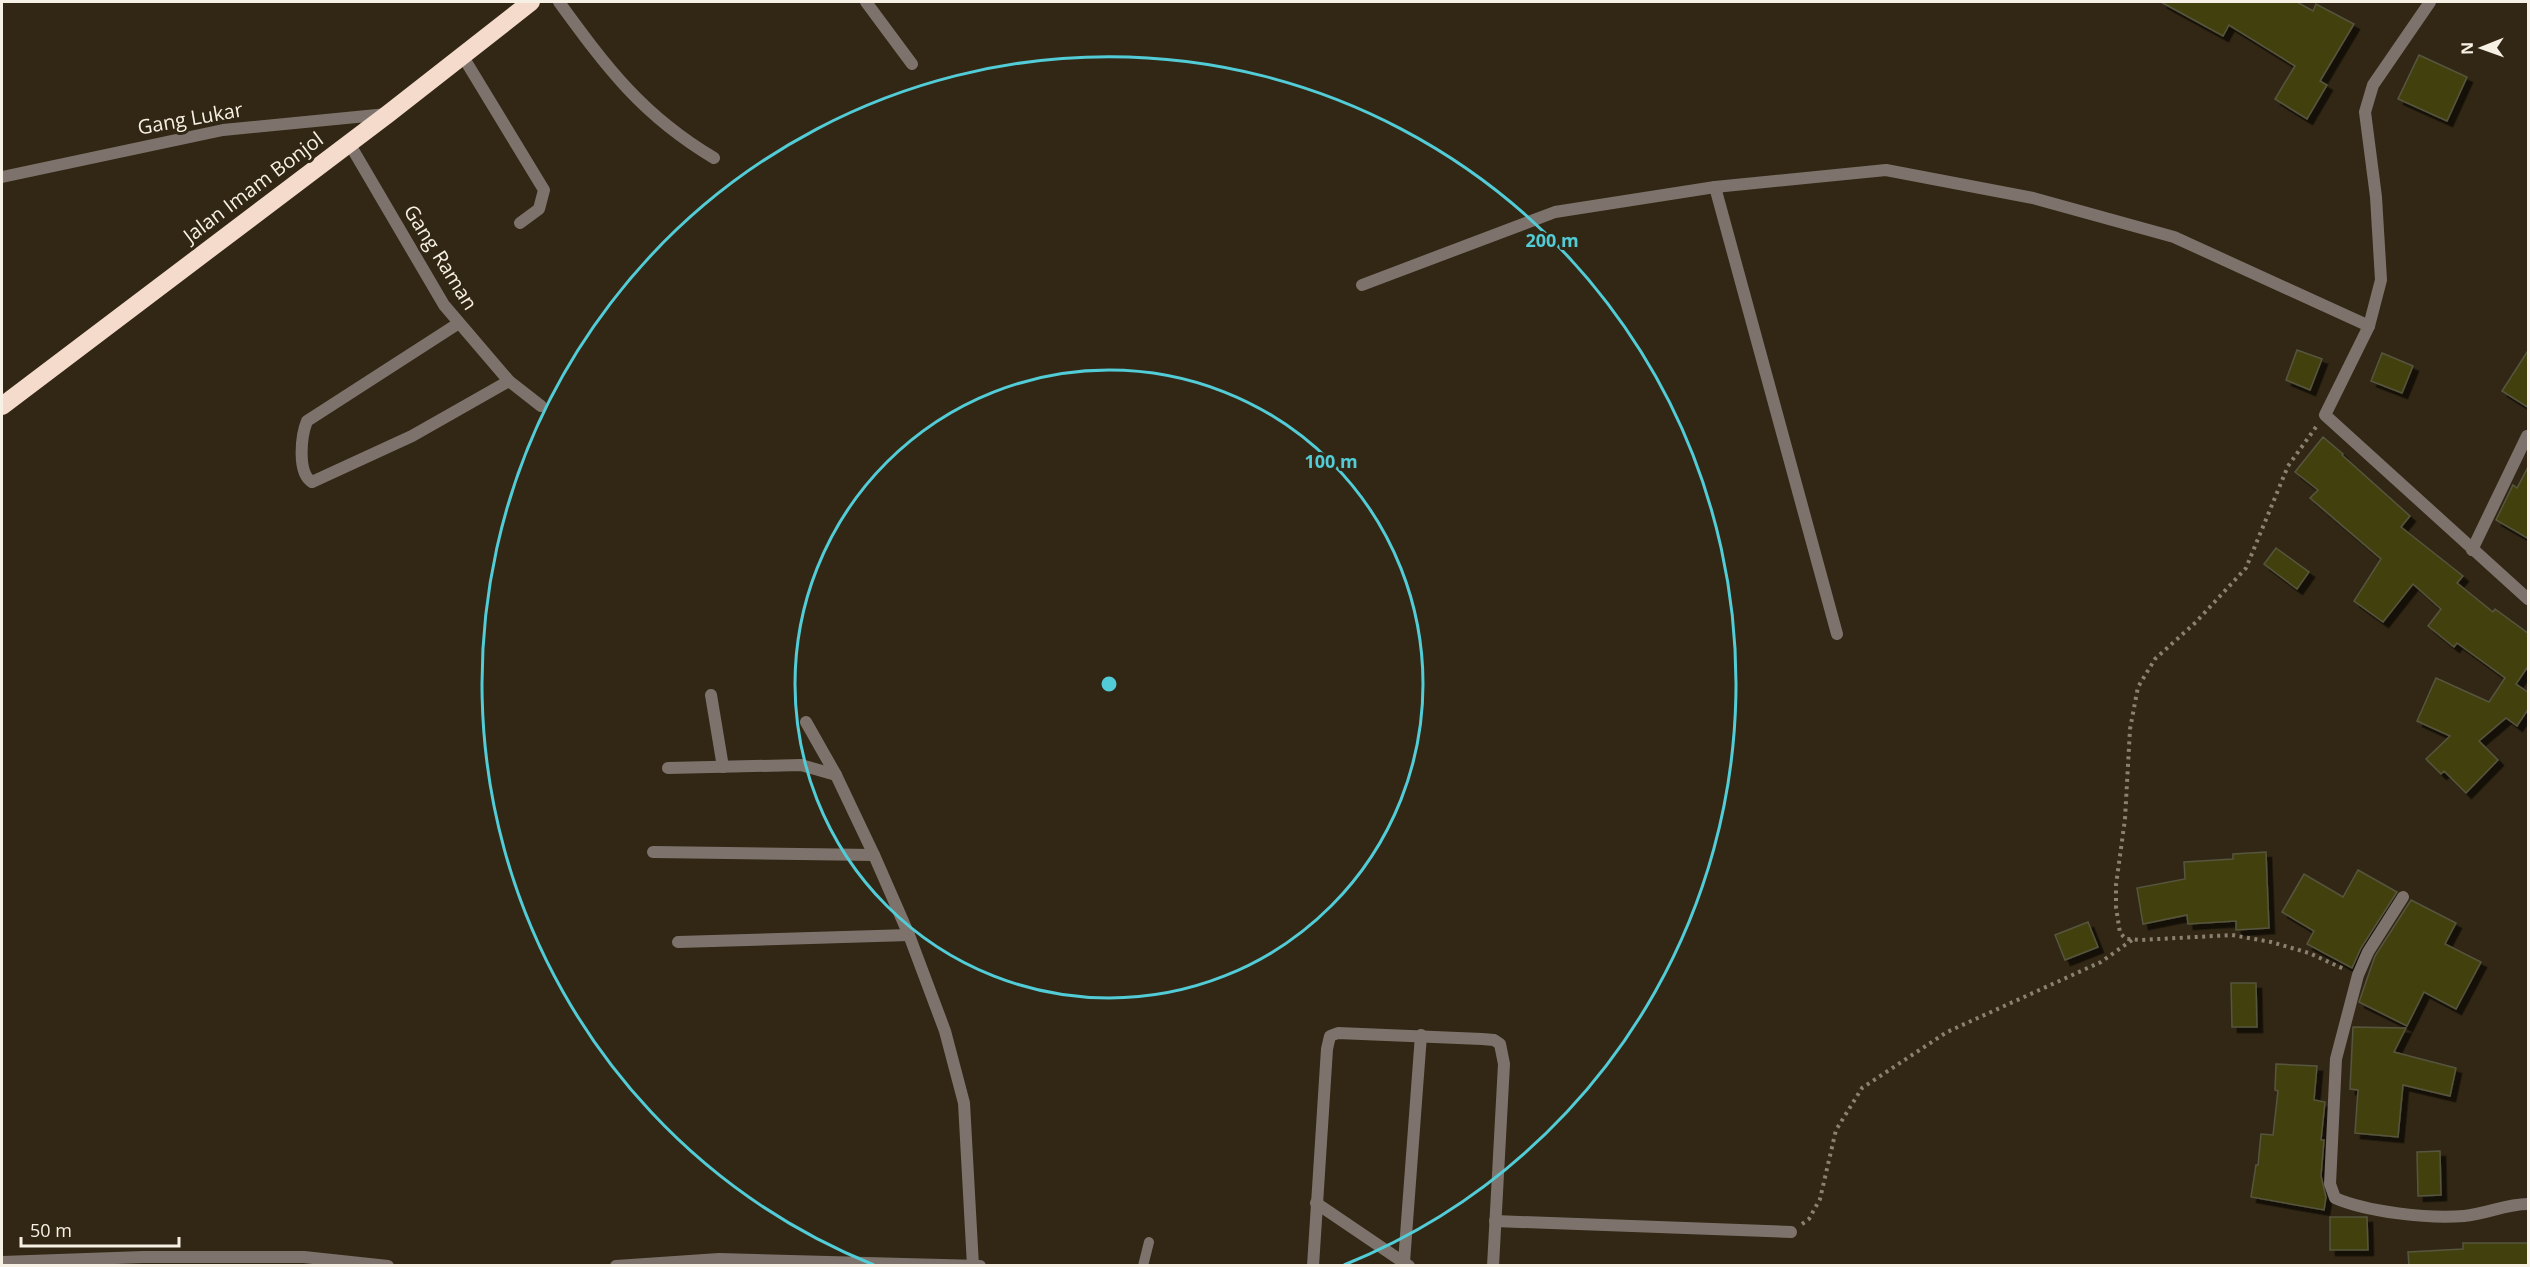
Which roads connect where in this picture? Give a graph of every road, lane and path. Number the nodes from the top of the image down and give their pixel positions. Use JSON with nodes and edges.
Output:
{"nodes":[{"id":1,"x":531,"y":2,"type":"edge"},
{"id":2,"x":559,"y":2,"type":"edge"},
{"id":3,"x":866,"y":2,"type":"edge"},
{"id":4,"x":2430,"y":2,"type":"edge"},
{"id":5,"x":462,"y":55,"type":"junction"},
{"id":6,"x":912,"y":64,"type":"dead end"},
{"id":7,"x":388,"y":114,"type":"junction"},
{"id":8,"x":349,"y":143,"type":"junction"},
{"id":9,"x":714,"y":158,"type":"dead end"},
{"id":10,"x":2,"y":177,"type":"edge"},
{"id":11,"x":1715,"y":187,"type":"junction"},
{"id":12,"x":520,"y":224,"type":"dead end"},
{"id":13,"x":1362,"y":285,"type":"dead end"},
{"id":14,"x":459,"y":323,"type":"junction"},
{"id":15,"x":2369,"y":326,"type":"junction"},
{"id":16,"x":509,"y":381,"type":"junction"},
{"id":17,"x":2,"y":406,"type":"edge"},
{"id":18,"x":541,"y":406,"type":"dead end"},
{"id":19,"x":2325,"y":415,"type":"junction"},
{"id":20,"x":2527,"y":436,"type":"dead end"},
{"id":21,"x":2472,"y":550,"type":"junction"},
{"id":22,"x":2529,"y":599,"type":"edge"},
{"id":23,"x":1838,"y":634,"type":"dead end"},
{"id":24,"x":711,"y":695,"type":"dead end"},
{"id":25,"x":806,"y":722,"type":"dead end"},
{"id":26,"x":723,"y":767,"type":"junction"},
{"id":27,"x":668,"y":768,"type":"dead end"},
{"id":28,"x":836,"y":775,"type":"junction"},
{"id":29,"x":652,"y":852,"type":"dead end"},
{"id":30,"x":874,"y":855,"type":"junction"},
{"id":31,"x":2403,"y":897,"type":"dead end"},
{"id":32,"x":909,"y":935,"type":"junction"},
{"id":33,"x":2133,"y":940,"type":"junction"},
{"id":34,"x":678,"y":942,"type":"dead end"},
{"id":35,"x":2358,"y":975,"type":"junction"},
{"id":36,"x":1421,"y":1035,"type":"junction"},
{"id":37,"x":1316,"y":1203,"type":"junction"},
{"id":38,"x":2529,"y":1204,"type":"edge"},
{"id":39,"x":1495,"y":1221,"type":"junction"},
{"id":40,"x":1791,"y":1232,"type":"joint"},
{"id":41,"x":1149,"y":1242,"type":"dead end"},
{"id":42,"x":142,"y":1261,"type":"edge"},
{"id":43,"x":303,"y":1261,"type":"edge"},
{"id":44,"x":2,"y":1262,"type":"edge"},
{"id":45,"x":719,"y":1262,"type":"edge"},
{"id":46,"x":647,"y":1264,"type":"edge"},
{"id":47,"x":1406,"y":1264,"type":"edge"},
{"id":48,"x":973,"y":1265,"type":"edge"},
{"id":49,"x":388,"y":1266,"type":"edge"},
{"id":50,"x":616,"y":1266,"type":"edge"},
{"id":51,"x":980,"y":1266,"type":"edge"},
{"id":52,"x":1143,"y":1266,"type":"edge"},
{"id":53,"x":1313,"y":1266,"type":"edge"},
{"id":54,"x":1493,"y":1266,"type":"edge"}],
"edges":[{"from":1,"to":5,"type":"highway","name":"Jalan Imam Bonjol"},
{"from":2,"to":9,"type":"street"},
{"from":3,"to":6,"type":"street"},
{"from":4,"to":15,"type":"street"},
{"from":5,"to":7,"type":"highway","name":"Jalan Imam Bonjol"},
{"from":5,"to":12,"type":"street"},
{"from":7,"to":8,"type":"highway","name":"Jalan Imam Bonjol"},
{"from":7,"to":10,"type":"street","name":"Gang Lukar"},
{"from":8,"to":14,"type":"street","name":"Gang Raman"},
{"from":8,"to":17,"type":"highway","name":"Jalan Imam Bonjol"},
{"from":11,"to":13,"type":"street"},
{"from":11,"to":15,"type":"street"},
{"from":11,"to":23,"type":"street"},
{"from":14,"to":16,"type":"street","name":"Gang Raman"},
{"from":14,"to":16,"type":"street"},
{"from":15,"to":19,"type":"street"},
{"from":16,"to":18,"type":"street","name":"Gang Raman"},
{"from":19,"to":21,"type":"street"},
{"from":19,"to":33,"type":"path"},
{"from":20,"to":21,"type":"street"},
{"from":21,"to":22,"type":"street"},
{"from":24,"to":26,"type":"street"},
{"from":25,"to":28,"type":"street"},
{"from":26,"to":27,"type":"street"},
{"from":26,"to":28,"type":"street"},
{"from":28,"to":30,"type":"street"},
{"from":29,"to":30,"type":"street"},
{"from":30,"to":32,"type":"street"},
{"from":31,"to":35,"type":"street"},
{"from":32,"to":34,"type":"street"},
{"from":32,"to":48,"type":"street"},
{"from":33,"to":35,"type":"path"},
{"from":33,"to":40,"type":"path"},
{"from":35,"to":38,"type":"street"},
{"from":36,"to":37,"type":"street"},
{"from":36,"to":39,"type":"street"},
{"from":36,"to":47,"type":"street"},
{"from":37,"to":47,"type":"street"},
{"from":37,"to":53,"type":"street"},
{"from":39,"to":40,"type":"street"},
{"from":39,"to":54,"type":"street"},
{"from":41,"to":52,"type":"lane"},
{"from":42,"to":43,"type":"street"},
{"from":42,"to":44,"type":"street"},
{"from":43,"to":49,"type":"street"},
{"from":45,"to":46,"type":"street"},
{"from":45,"to":48,"type":"street"},
{"from":46,"to":50,"type":"street"},
{"from":48,"to":51,"type":"street"}]}
